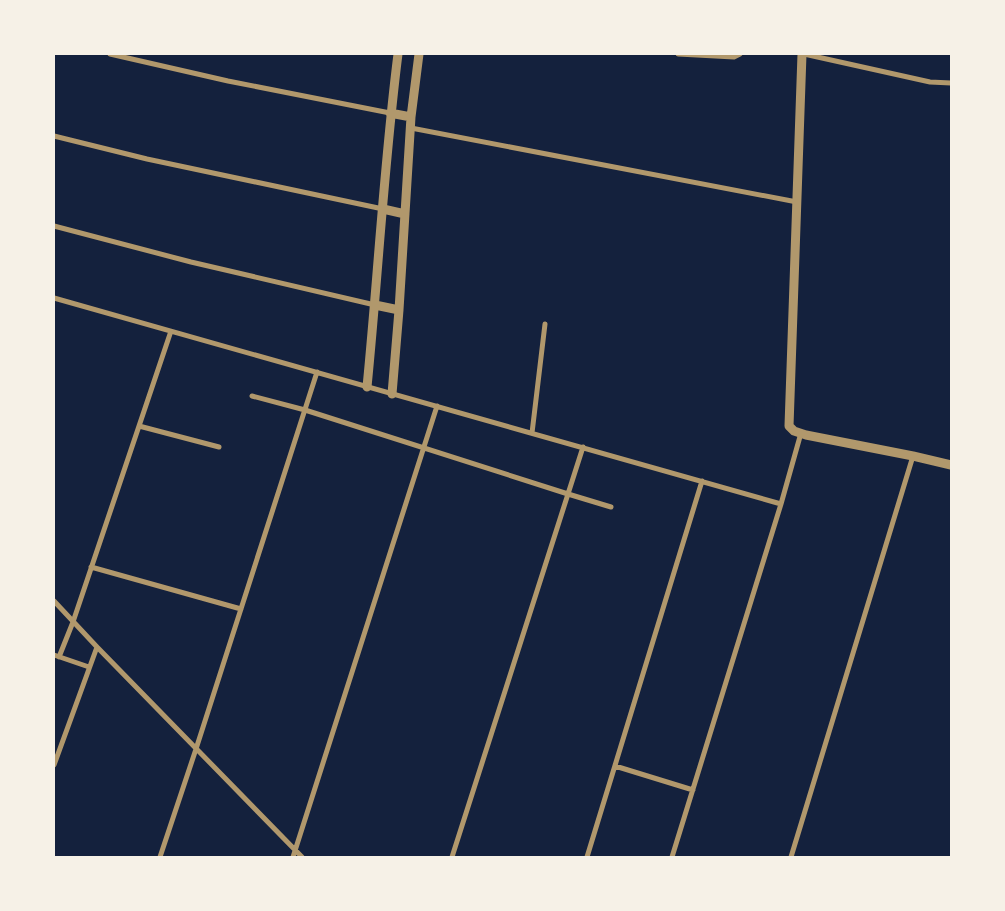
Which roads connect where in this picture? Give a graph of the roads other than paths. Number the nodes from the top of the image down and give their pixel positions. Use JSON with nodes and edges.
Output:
{"nodes":[{"id":1,"x":110,"y":54,"type":"edge"},
{"id":2,"x":398,"y":54,"type":"edge"},
{"id":3,"x":419,"y":54,"type":"edge"},
{"id":4,"x":678,"y":54,"type":"edge"},
{"id":5,"x":740,"y":54,"type":"edge"},
{"id":6,"x":803,"y":54,"type":"edge"},
{"id":7,"x":951,"y":83,"type":"edge"},
{"id":8,"x":390,"y":113,"type":"junction"},
{"id":9,"x":411,"y":117,"type":"junction"},
{"id":10,"x":411,"y":128,"type":"junction"},
{"id":11,"x":54,"y":136,"type":"edge"},
{"id":12,"x":797,"y":202,"type":"junction"},
{"id":13,"x":382,"y":209,"type":"junction"},
{"id":14,"x":405,"y":214,"type":"junction"},
{"id":15,"x":54,"y":226,"type":"edge"},
{"id":16,"x":54,"y":298,"type":"edge"},
{"id":17,"x":375,"y":305,"type":"junction"},
{"id":18,"x":399,"y":310,"type":"junction"},
{"id":19,"x":545,"y":324,"type":"dead end"},
{"id":20,"x":171,"y":331,"type":"junction"},
{"id":21,"x":317,"y":372,"type":"junction"},
{"id":22,"x":367,"y":387,"type":"junction"},
{"id":23,"x":392,"y":394,"type":"junction"},
{"id":24,"x":252,"y":396,"type":"dead end"},
{"id":25,"x":437,"y":406,"type":"junction"},
{"id":26,"x":305,"y":410,"type":"junction"},
{"id":27,"x":139,"y":426,"type":"junction"},
{"id":28,"x":532,"y":433,"type":"junction"},
{"id":29,"x":801,"y":434,"type":"junction"},
{"id":30,"x":219,"y":447,"type":"dead end"},
{"id":31,"x":583,"y":447,"type":"junction"},
{"id":32,"x":424,"y":448,"type":"junction"},
{"id":33,"x":912,"y":456,"type":"junction"},
{"id":34,"x":951,"y":465,"type":"edge"},
{"id":35,"x":702,"y":481,"type":"junction"},
{"id":36,"x":568,"y":494,"type":"junction"},
{"id":37,"x":781,"y":504,"type":"junction"},
{"id":38,"x":611,"y":507,"type":"dead end"},
{"id":39,"x":91,"y":567,"type":"junction"},
{"id":40,"x":54,"y":602,"type":"edge"},
{"id":41,"x":241,"y":609,"type":"junction"},
{"id":42,"x":73,"y":622,"type":"junction"},
{"id":43,"x":96,"y":647,"type":"junction"},
{"id":44,"x":56,"y":656,"type":"edge"},
{"id":45,"x":89,"y":667,"type":"junction"},
{"id":46,"x":196,"y":749,"type":"junction"},
{"id":47,"x":54,"y":765,"type":"edge"},
{"id":48,"x":615,"y":766,"type":"junction"},
{"id":49,"x":693,"y":790,"type":"junction"},
{"id":50,"x":295,"y":851,"type":"junction"},
{"id":51,"x":160,"y":857,"type":"edge"},
{"id":52,"x":293,"y":857,"type":"edge"},
{"id":53,"x":302,"y":857,"type":"edge"},
{"id":54,"x":452,"y":857,"type":"edge"},
{"id":55,"x":587,"y":857,"type":"edge"},
{"id":56,"x":672,"y":857,"type":"edge"},
{"id":57,"x":791,"y":857,"type":"edge"}],
"edges":[{"from":1,"to":8,"type":"street"},
{"from":2,"to":8,"type":"street"},
{"from":3,"to":9,"type":"street"},
{"from":4,"to":5,"type":"street"},
{"from":6,"to":7,"type":"street"},
{"from":6,"to":12,"type":"street"},
{"from":8,"to":9,"type":"street"},
{"from":8,"to":13,"type":"street"},
{"from":9,"to":10,"type":"street"},
{"from":10,"to":12,"type":"street"},
{"from":10,"to":14,"type":"street"},
{"from":11,"to":13,"type":"street"},
{"from":12,"to":29,"type":"street"},
{"from":13,"to":14,"type":"street"},
{"from":13,"to":17,"type":"street"},
{"from":14,"to":18,"type":"street"},
{"from":15,"to":17,"type":"street"},
{"from":16,"to":20,"type":"street"},
{"from":17,"to":18,"type":"street"},
{"from":17,"to":22,"type":"street"},
{"from":18,"to":23,"type":"street"},
{"from":19,"to":28,"type":"street"},
{"from":20,"to":21,"type":"street"},
{"from":20,"to":27,"type":"street"},
{"from":21,"to":22,"type":"street"},
{"from":21,"to":26,"type":"street"},
{"from":22,"to":23,"type":"street"},
{"from":23,"to":25,"type":"street"},
{"from":24,"to":26,"type":"street"},
{"from":25,"to":28,"type":"street"},
{"from":25,"to":32,"type":"street"},
{"from":26,"to":32,"type":"street"},
{"from":26,"to":41,"type":"street"},
{"from":27,"to":30,"type":"street"},
{"from":27,"to":39,"type":"street"},
{"from":28,"to":31,"type":"street"},
{"from":29,"to":33,"type":"street"},
{"from":29,"to":37,"type":"street"},
{"from":31,"to":35,"type":"street"},
{"from":31,"to":36,"type":"street"},
{"from":32,"to":36,"type":"street"},
{"from":32,"to":50,"type":"street"},
{"from":33,"to":34,"type":"street"},
{"from":33,"to":57,"type":"street"},
{"from":35,"to":37,"type":"street"},
{"from":35,"to":48,"type":"street"},
{"from":36,"to":38,"type":"street"},
{"from":36,"to":54,"type":"street"},
{"from":37,"to":49,"type":"street"},
{"from":39,"to":41,"type":"street"},
{"from":39,"to":42,"type":"street"},
{"from":40,"to":42,"type":"street"},
{"from":41,"to":46,"type":"street"},
{"from":42,"to":43,"type":"street"},
{"from":42,"to":44,"type":"street"},
{"from":43,"to":45,"type":"street"},
{"from":43,"to":46,"type":"street"},
{"from":44,"to":45,"type":"street"},
{"from":45,"to":47,"type":"street"},
{"from":46,"to":50,"type":"street"},
{"from":46,"to":51,"type":"street"},
{"from":48,"to":49,"type":"street"},
{"from":48,"to":55,"type":"street"},
{"from":49,"to":56,"type":"street"},
{"from":50,"to":52,"type":"street"},
{"from":50,"to":53,"type":"street"}]}
